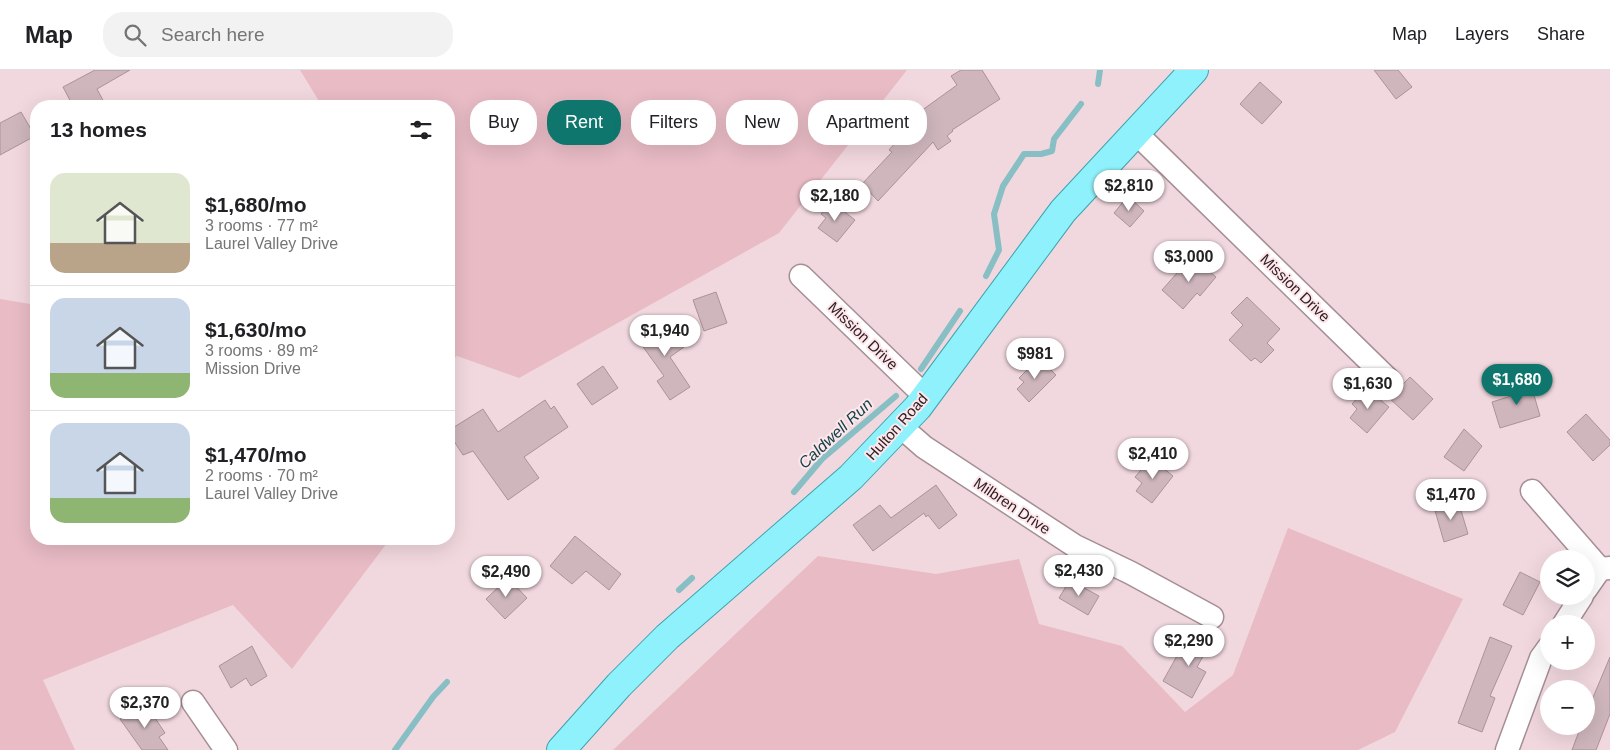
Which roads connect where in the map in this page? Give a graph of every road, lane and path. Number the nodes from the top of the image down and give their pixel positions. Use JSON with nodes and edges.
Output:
{"nodes":[{"id":1,"x":1194,"y":70,"type":"edge"},
{"id":2,"x":1135,"y":132,"type":"junction"},
{"id":3,"x":801,"y":276,"type":"dead end"},
{"id":4,"x":1390,"y":381,"type":"dead end"},
{"id":5,"x":926,"y":396,"type":"junction"},
{"id":6,"x":900,"y":426,"type":"junction"},
{"id":7,"x":1532,"y":490,"type":"dead end"},
{"id":8,"x":1605,"y":568,"type":"edge"},
{"id":9,"x":1595,"y":579,"type":"edge"},
{"id":10,"x":1212,"y":617,"type":"dead end"},
{"id":11,"x":1540,"y":661,"type":"edge"},
{"id":12,"x":193,"y":702,"type":"dead end"},
{"id":13,"x":226,"y":750,"type":"edge"},
{"id":14,"x":562,"y":750,"type":"edge"},
{"id":15,"x":1507,"y":750,"type":"edge"}],
"edges":[{"from":1,"to":2,"type":"main road","name":"Hulton Road"},
{"from":2,"to":4,"type":"street","name":"Mission Drive"},
{"from":2,"to":5,"type":"main road","name":"Hulton Road"},
{"from":3,"to":5,"type":"street","name":"Mission Drive"},
{"from":5,"to":6,"type":"main road","name":"Hulton Road"},
{"from":6,"to":10,"type":"street","name":"Milbren Drive"},
{"from":6,"to":14,"type":"main road","name":"Hulton Road"},
{"from":7,"to":8,"type":"street"},
{"from":8,"to":9,"type":"street"},
{"from":11,"to":15,"type":"street"},
{"from":12,"to":13,"type":"street"}]}
